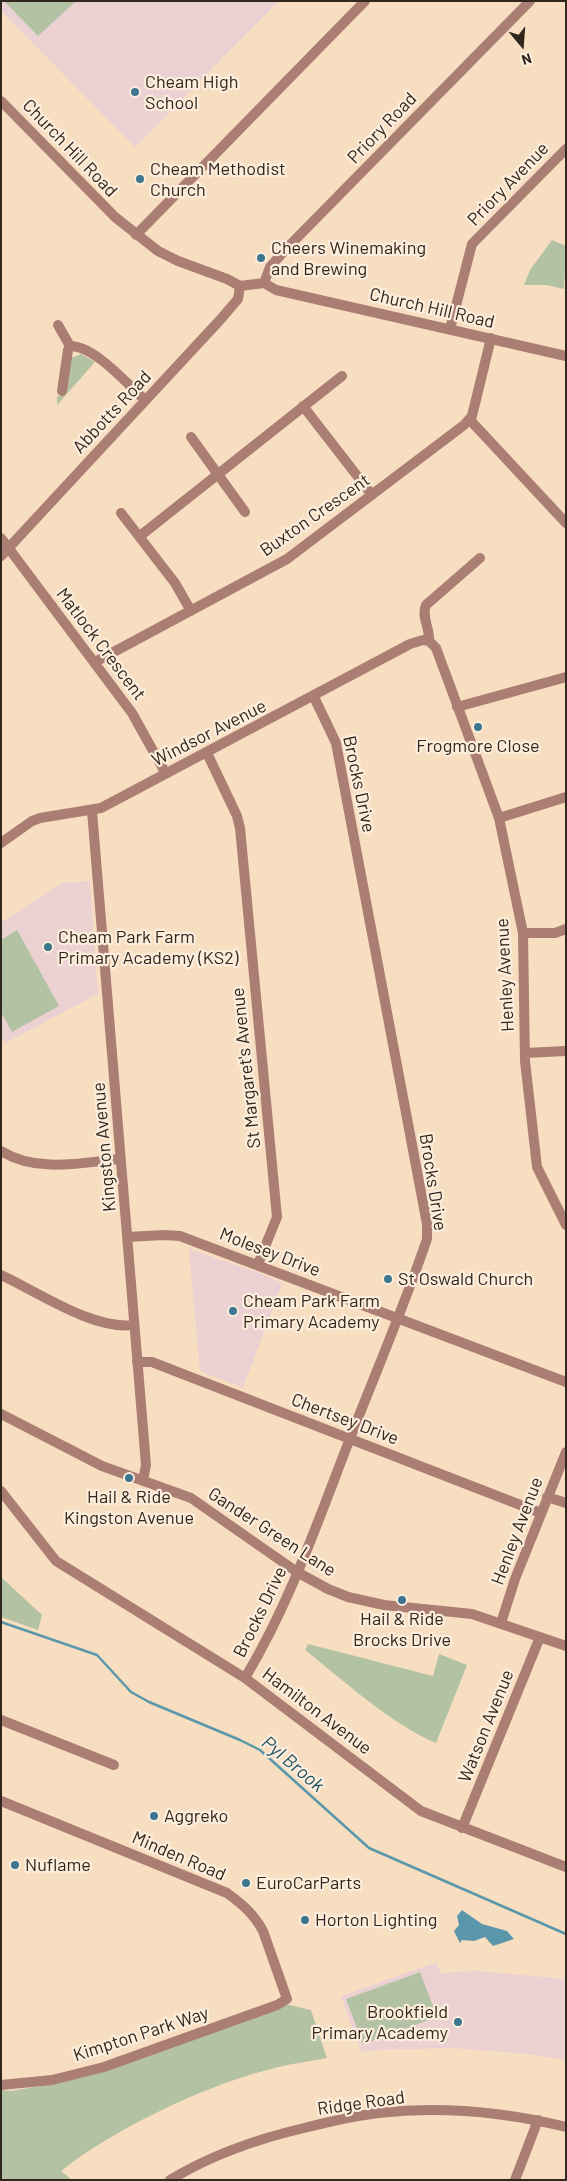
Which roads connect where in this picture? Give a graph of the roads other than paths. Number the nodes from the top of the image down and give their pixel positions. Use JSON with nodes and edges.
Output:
{"nodes":[{"id":1,"x":365,"y":1,"type":"edge"},
{"id":2,"x":530,"y":1,"type":"edge"},
{"id":3,"x":1,"y":101,"type":"edge"},
{"id":4,"x":566,"y":149,"type":"edge"},
{"id":5,"x":136,"y":235,"type":"junction"},
{"id":6,"x":264,"y":283,"type":"junction"},
{"id":7,"x":240,"y":286,"type":"junction"},
{"id":8,"x":58,"y":324,"type":"dead end"},
{"id":9,"x":450,"y":330,"type":"junction"},
{"id":10,"x":491,"y":338,"type":"junction"},
{"id":11,"x":70,"y":346,"type":"junction"},
{"id":12,"x":566,"y":356,"type":"edge"},
{"id":13,"x":342,"y":376,"type":"dead end"},
{"id":14,"x":62,"y":391,"type":"dead end"},
{"id":15,"x":145,"y":400,"type":"junction"},
{"id":16,"x":303,"y":406,"type":"junction"},
{"id":17,"x":470,"y":420,"type":"junction"},
{"id":18,"x":191,"y":438,"type":"dead end"},
{"id":19,"x":216,"y":474,"type":"junction"},
{"id":20,"x":372,"y":495,"type":"junction"},
{"id":21,"x":121,"y":512,"type":"dead end"},
{"id":22,"x":245,"y":512,"type":"dead end"},
{"id":23,"x":566,"y":523,"type":"edge"},
{"id":24,"x":140,"y":536,"type":"junction"},
{"id":25,"x":1,"y":538,"type":"edge"},
{"id":26,"x":9,"y":548,"type":"junction"},
{"id":27,"x":1,"y":556,"type":"edge"},
{"id":28,"x":480,"y":558,"type":"dead end"},
{"id":29,"x":191,"y":611,"type":"junction"},
{"id":30,"x":430,"y":640,"type":"junction"},
{"id":31,"x":94,"y":662,"type":"junction"},
{"id":32,"x":566,"y":677,"type":"edge"},
{"id":33,"x":314,"y":697,"type":"junction"},
{"id":34,"x":457,"y":707,"type":"junction"},
{"id":35,"x":207,"y":753,"type":"junction"},
{"id":36,"x":166,"y":774,"type":"junction"},
{"id":37,"x":566,"y":797,"type":"edge"},
{"id":38,"x":92,"y":811,"type":"junction"},
{"id":39,"x":499,"y":818,"type":"junction"},
{"id":40,"x":1,"y":843,"type":"edge"},
{"id":41,"x":566,"y":929,"type":"edge"},
{"id":42,"x":523,"y":933,"type":"junction"},
{"id":43,"x":566,"y":1051,"type":"edge"},
{"id":44,"x":525,"y":1052,"type":"junction"},
{"id":45,"x":1,"y":1151,"type":"edge"},
{"id":46,"x":120,"y":1159,"type":"junction"},
{"id":47,"x":566,"y":1225,"type":"edge"},
{"id":48,"x":128,"y":1237,"type":"junction"},
{"id":49,"x":258,"y":1264,"type":"junction"},
{"id":50,"x":1,"y":1275,"type":"edge"},
{"id":51,"x":398,"y":1319,"type":"junction"},
{"id":52,"x":133,"y":1325,"type":"junction"},
{"id":53,"x":137,"y":1362,"type":"junction"},
{"id":54,"x":566,"y":1382,"type":"edge"},
{"id":55,"x":1,"y":1414,"type":"edge"},
{"id":56,"x":350,"y":1439,"type":"junction"},
{"id":57,"x":566,"y":1452,"type":"edge"},
{"id":58,"x":143,"y":1480,"type":"junction"},
{"id":59,"x":1,"y":1491,"type":"edge"},
{"id":60,"x":547,"y":1497,"type":"junction"},
{"id":61,"x":566,"y":1504,"type":"edge"},
{"id":62,"x":541,"y":1513,"type":"junction"},
{"id":63,"x":298,"y":1572,"type":"junction"},
{"id":64,"x":501,"y":1623,"type":"junction"},
{"id":65,"x":540,"y":1637,"type":"junction"},
{"id":66,"x":566,"y":1646,"type":"edge"},
{"id":67,"x":245,"y":1678,"type":"junction"},
{"id":68,"x":1,"y":1720,"type":"edge"},
{"id":69,"x":114,"y":1765,"type":"dead end"},
{"id":70,"x":1,"y":1801,"type":"edge"},
{"id":71,"x":462,"y":1828,"type":"junction"},
{"id":72,"x":566,"y":1867,"type":"edge"},
{"id":73,"x":287,"y":2000,"type":"joint"},
{"id":74,"x":1,"y":2085,"type":"edge"},
{"id":75,"x":538,"y":2120,"type":"junction"},
{"id":76,"x":566,"y":2127,"type":"edge"},
{"id":77,"x":170,"y":2180,"type":"edge"},
{"id":78,"x":515,"y":2180,"type":"edge"}],
"edges":[{"from":1,"to":5,"type":"street"},
{"from":2,"to":6,"type":"street","name":"Priory Road"},
{"from":3,"to":5,"type":"street","name":"Church Hill Road"},
{"from":4,"to":9,"type":"street","name":"Priory Avenue"},
{"from":5,"to":7,"type":"street","name":"Church Hill Road"},
{"from":6,"to":7,"type":"street","name":"Church Hill Road"},
{"from":6,"to":9,"type":"street","name":"Church Hill Road"},
{"from":7,"to":15,"type":"street","name":"Abbotts Road"},
{"from":8,"to":11,"type":"street"},
{"from":9,"to":10,"type":"street","name":"Church Hill Road"},
{"from":10,"to":12,"type":"street","name":"Church Hill Road"},
{"from":10,"to":17,"type":"street"},
{"from":11,"to":14,"type":"street"},
{"from":11,"to":15,"type":"street"},
{"from":13,"to":16,"type":"street"},
{"from":15,"to":26,"type":"street","name":"Abbotts Road"},
{"from":16,"to":19,"type":"street"},
{"from":16,"to":20,"type":"street"},
{"from":17,"to":20,"type":"street","name":"Buxton Crescent"},
{"from":17,"to":23,"type":"street"},
{"from":18,"to":19,"type":"street"},
{"from":19,"to":22,"type":"street"},
{"from":19,"to":24,"type":"street"},
{"from":20,"to":29,"type":"street","name":"Buxton Crescent"},
{"from":21,"to":24,"type":"street"},
{"from":24,"to":29,"type":"street"},
{"from":25,"to":26,"type":"street","name":"Matlock Crescent"},
{"from":26,"to":27,"type":"street","name":"Abbotts Road"},
{"from":26,"to":31,"type":"street","name":"Matlock Crescent"},
{"from":28,"to":30,"type":"street","name":"Henley Avenue"},
{"from":29,"to":31,"type":"street","name":"Buxton Crescent"},
{"from":30,"to":33,"type":"street","name":"Windsor Avenue"},
{"from":30,"to":34,"type":"street","name":"Henley Avenue"},
{"from":31,"to":36,"type":"street","name":"Matlock Crescent"},
{"from":32,"to":34,"type":"street"},
{"from":33,"to":35,"type":"street","name":"Windsor Avenue"},
{"from":33,"to":51,"type":"street","name":"Brocks Drive"},
{"from":34,"to":39,"type":"street","name":"Henley Avenue"},
{"from":35,"to":36,"type":"street","name":"Windsor Avenue"},
{"from":35,"to":49,"type":"street","name":"St Margaret's Avenue"},
{"from":36,"to":38,"type":"street","name":"Windsor Avenue"},
{"from":37,"to":39,"type":"street"},
{"from":38,"to":40,"type":"street","name":"Windsor Avenue"},
{"from":38,"to":46,"type":"street","name":"Kingston Avenue"},
{"from":39,"to":42,"type":"street","name":"Henley Avenue"},
{"from":41,"to":42,"type":"street"},
{"from":42,"to":44,"type":"street","name":"Henley Avenue"},
{"from":43,"to":44,"type":"street"},
{"from":44,"to":47,"type":"street","name":"Henley Avenue"},
{"from":45,"to":46,"type":"street"},
{"from":46,"to":48,"type":"street","name":"Kingston Avenue"},
{"from":48,"to":49,"type":"street","name":"Molesey Drive"},
{"from":48,"to":52,"type":"street","name":"Kingston Avenue"},
{"from":49,"to":51,"type":"street","name":"Molesey Drive"},
{"from":50,"to":52,"type":"street"},
{"from":51,"to":54,"type":"street","name":"Molesey Drive"},
{"from":51,"to":56,"type":"street","name":"Brocks Drive"},
{"from":52,"to":53,"type":"street","name":"Kingston Avenue"},
{"from":53,"to":56,"type":"street","name":"Chertsey Drive"},
{"from":53,"to":58,"type":"street","name":"Kingston Avenue"},
{"from":55,"to":58,"type":"street","name":"Gander Green Lane"},
{"from":56,"to":62,"type":"street","name":"Chertsey Drive"},
{"from":56,"to":63,"type":"street","name":"Brocks Drive"},
{"from":57,"to":60,"type":"street","name":"Henley Avenue"},
{"from":58,"to":63,"type":"street","name":"Gander Green Lane"},
{"from":59,"to":67,"type":"street","name":"Hamilton Avenue"},
{"from":60,"to":61,"type":"street"},
{"from":60,"to":62,"type":"street","name":"Henley Avenue"},
{"from":62,"to":64,"type":"street","name":"Henley Avenue"},
{"from":63,"to":64,"type":"street","name":"Gander Green Lane"},
{"from":63,"to":67,"type":"street","name":"Brocks Drive"},
{"from":64,"to":65,"type":"street","name":"Gander Green Lane"},
{"from":65,"to":66,"type":"street","name":"Gander Green Lane"},
{"from":65,"to":71,"type":"street","name":"Watson Avenue"},
{"from":67,"to":71,"type":"street","name":"Hamilton Avenue"},
{"from":68,"to":69,"type":"street"},
{"from":70,"to":73,"type":"street","name":"Minden Road"},
{"from":71,"to":72,"type":"street","name":"Hamilton Avenue"},
{"from":73,"to":74,"type":"street","name":"Kimpton Park Way"},
{"from":75,"to":76,"type":"street","name":"Ridge Road"},
{"from":75,"to":77,"type":"street","name":"Ridge Road"},
{"from":75,"to":78,"type":"street"}]}
